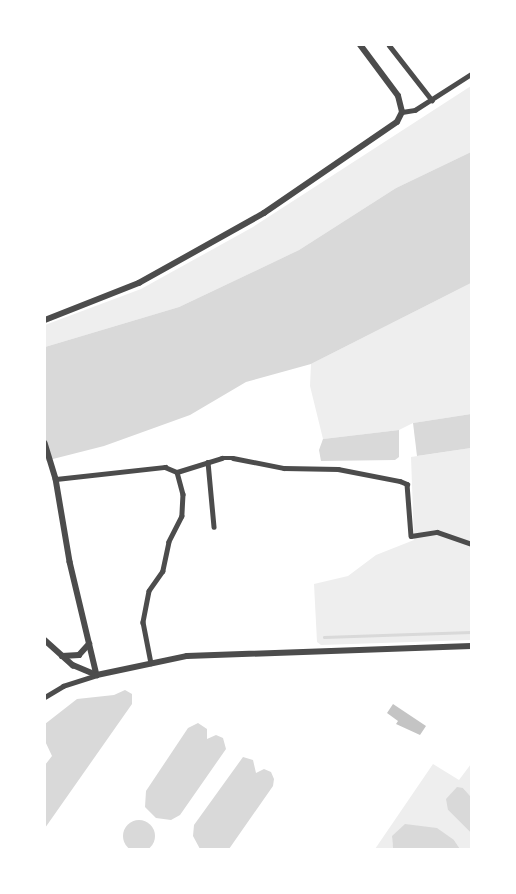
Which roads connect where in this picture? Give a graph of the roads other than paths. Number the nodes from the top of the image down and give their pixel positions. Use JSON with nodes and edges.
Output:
{"nodes":[{"id":1,"x":360,"y":45,"type":"edge"},
{"id":2,"x":389,"y":45,"type":"edge"},
{"id":3,"x":471,"y":74,"type":"edge"},
{"id":4,"x":432,"y":100,"type":"junction"},
{"id":5,"x":402,"y":112,"type":"junction"},
{"id":6,"x":45,"y":320,"type":"edge"},
{"id":7,"x":45,"y":443,"type":"edge"},
{"id":8,"x":208,"y":462,"type":"junction"},
{"id":9,"x":177,"y":472,"type":"junction"},
{"id":10,"x":56,"y":479,"type":"junction"},
{"id":11,"x":214,"y":526,"type":"dead end"},
{"id":12,"x":471,"y":544,"type":"edge"},
{"id":13,"x":45,"y":640,"type":"edge"},
{"id":14,"x":90,"y":643,"type":"junction"},
{"id":15,"x":471,"y":646,"type":"edge"},
{"id":16,"x":62,"y":656,"type":"junction"},
{"id":17,"x":151,"y":663,"type":"junction"},
{"id":18,"x":97,"y":675,"type":"junction"},
{"id":19,"x":45,"y":697,"type":"edge"}],
"edges":[{"from":1,"to":5,"type":"street"},
{"from":2,"to":4,"type":"street"},
{"from":3,"to":4,"type":"street"},
{"from":4,"to":5,"type":"street"},
{"from":5,"to":6,"type":"street"},
{"from":7,"to":10,"type":"street"},
{"from":8,"to":9,"type":"street"},
{"from":8,"to":11,"type":"street"},
{"from":8,"to":12,"type":"street"},
{"from":9,"to":10,"type":"street"},
{"from":9,"to":17,"type":"street"},
{"from":10,"to":14,"type":"street"},
{"from":13,"to":16,"type":"street"},
{"from":14,"to":16,"type":"street"},
{"from":14,"to":18,"type":"street"},
{"from":15,"to":17,"type":"street"},
{"from":16,"to":18,"type":"street"},
{"from":17,"to":18,"type":"street"},
{"from":18,"to":19,"type":"street"}]}
